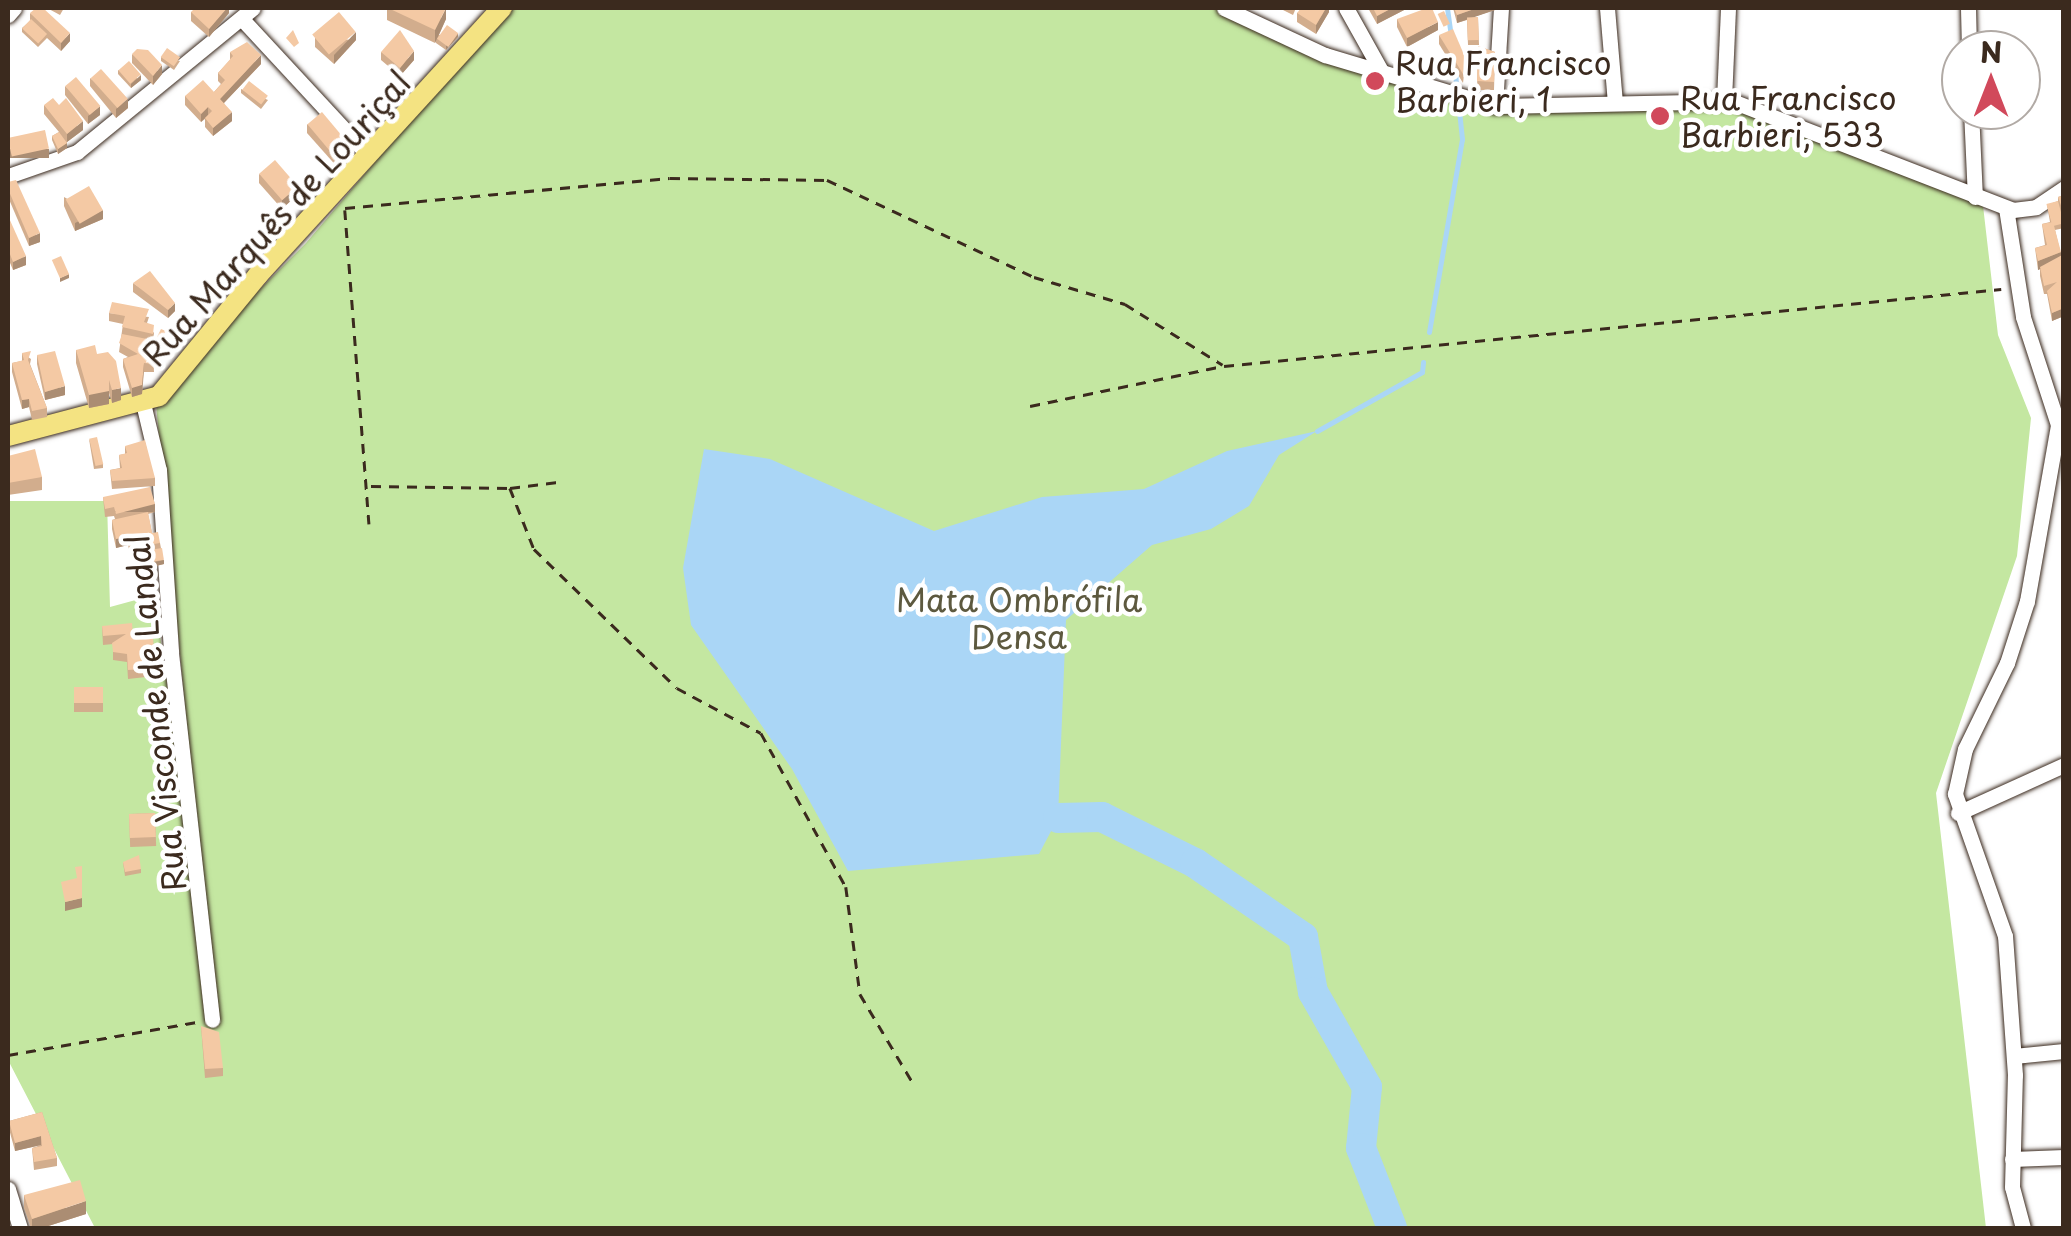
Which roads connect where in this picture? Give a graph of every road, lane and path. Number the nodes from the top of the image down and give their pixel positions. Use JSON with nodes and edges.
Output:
{"nodes":[{"id":1,"x":14,"y":8,"type":"edge"},
{"id":2,"x":502,"y":8,"type":"edge"},
{"id":3,"x":1224,"y":8,"type":"edge"},
{"id":4,"x":1346,"y":8,"type":"edge"},
{"id":5,"x":1500,"y":8,"type":"edge"},
{"id":6,"x":1607,"y":8,"type":"edge"},
{"id":7,"x":1728,"y":8,"type":"edge"},
{"id":8,"x":248,"y":14,"type":"edge"},
{"id":9,"x":8,"y":16,"type":"edge"},
{"id":10,"x":1384,"y":76,"type":"junction"},
{"id":11,"x":1724,"y":100,"type":"junction"},
{"id":12,"x":1616,"y":103,"type":"junction"},
{"id":13,"x":1494,"y":106,"type":"junction"},
{"id":14,"x":1972,"y":130,"type":"edge"},
{"id":15,"x":368,"y":156,"type":"junction"},
{"id":16,"x":8,"y":176,"type":"edge"},
{"id":17,"x":2064,"y":188,"type":"edge"},
{"id":18,"x":1974,"y":197,"type":"junction"},
{"id":19,"x":2006,"y":208,"type":"junction"},
{"id":20,"x":2018,"y":287,"type":"junction"},
{"id":21,"x":1224,"y":366,"type":"junction"},
{"id":22,"x":143,"y":403,"type":"junction"},
{"id":23,"x":1030,"y":406,"type":"dead end"},
{"id":24,"x":2060,"y":425,"type":"edge"},
{"id":25,"x":8,"y":436,"type":"edge"},
{"id":26,"x":558,"y":482,"type":"dead end"},
{"id":27,"x":369,"y":486,"type":"junction"},
{"id":28,"x":510,"y":488,"type":"junction"},
{"id":29,"x":369,"y":524,"type":"dead end"},
{"id":30,"x":2064,"y":765,"type":"edge"},
{"id":31,"x":1958,"y":813,"type":"junction"},
{"id":32,"x":212,"y":1020,"type":"joint"},
{"id":33,"x":2064,"y":1052,"type":"edge"},
{"id":34,"x":8,"y":1055,"type":"edge"},
{"id":35,"x":2014,"y":1056,"type":"junction"},
{"id":36,"x":913,"y":1083,"type":"dead end"},
{"id":37,"x":2064,"y":1157,"type":"edge"},
{"id":38,"x":2012,"y":1159,"type":"junction"},
{"id":39,"x":8,"y":1188,"type":"edge"},
{"id":40,"x":20,"y":1228,"type":"edge"},
{"id":41,"x":2022,"y":1228,"type":"edge"}],
"edges":[{"from":1,"to":9,"type":"street"},
{"from":2,"to":15,"type":"main road","name":"Rua Marquês de Louriçal"},
{"from":3,"to":10,"type":"street"},
{"from":4,"to":10,"type":"street"},
{"from":5,"to":13,"type":"street"},
{"from":6,"to":12,"type":"street"},
{"from":7,"to":11,"type":"street"},
{"from":8,"to":15,"type":"street"},
{"from":8,"to":16,"type":"street"},
{"from":10,"to":13,"type":"street"},
{"from":11,"to":12,"type":"street"},
{"from":11,"to":18,"type":"street"},
{"from":12,"to":13,"type":"street"},
{"from":14,"to":18,"type":"street"},
{"from":15,"to":22,"type":"main road","name":"Rua Marquês de Louriçal"},
{"from":17,"to":19,"type":"street"},
{"from":18,"to":19,"type":"street"},
{"from":19,"to":20,"type":"street"},
{"from":20,"to":21,"type":"path"},
{"from":20,"to":24,"type":"street"},
{"from":21,"to":23,"type":"path"},
{"from":21,"to":27,"type":"path"},
{"from":22,"to":25,"type":"main road","name":"Rua Marquês de Louriçal"},
{"from":22,"to":32,"type":"street","name":"Rua Visconde de Landal"},
{"from":24,"to":31,"type":"street"},
{"from":26,"to":28,"type":"path"},
{"from":27,"to":28,"type":"path"},
{"from":27,"to":29,"type":"path"},
{"from":28,"to":36,"type":"path"},
{"from":30,"to":31,"type":"street"},
{"from":31,"to":35,"type":"street"},
{"from":32,"to":34,"type":"path"},
{"from":33,"to":35,"type":"street"},
{"from":35,"to":38,"type":"street"},
{"from":37,"to":38,"type":"street"},
{"from":38,"to":41,"type":"street"},
{"from":39,"to":40,"type":"street"}]}
